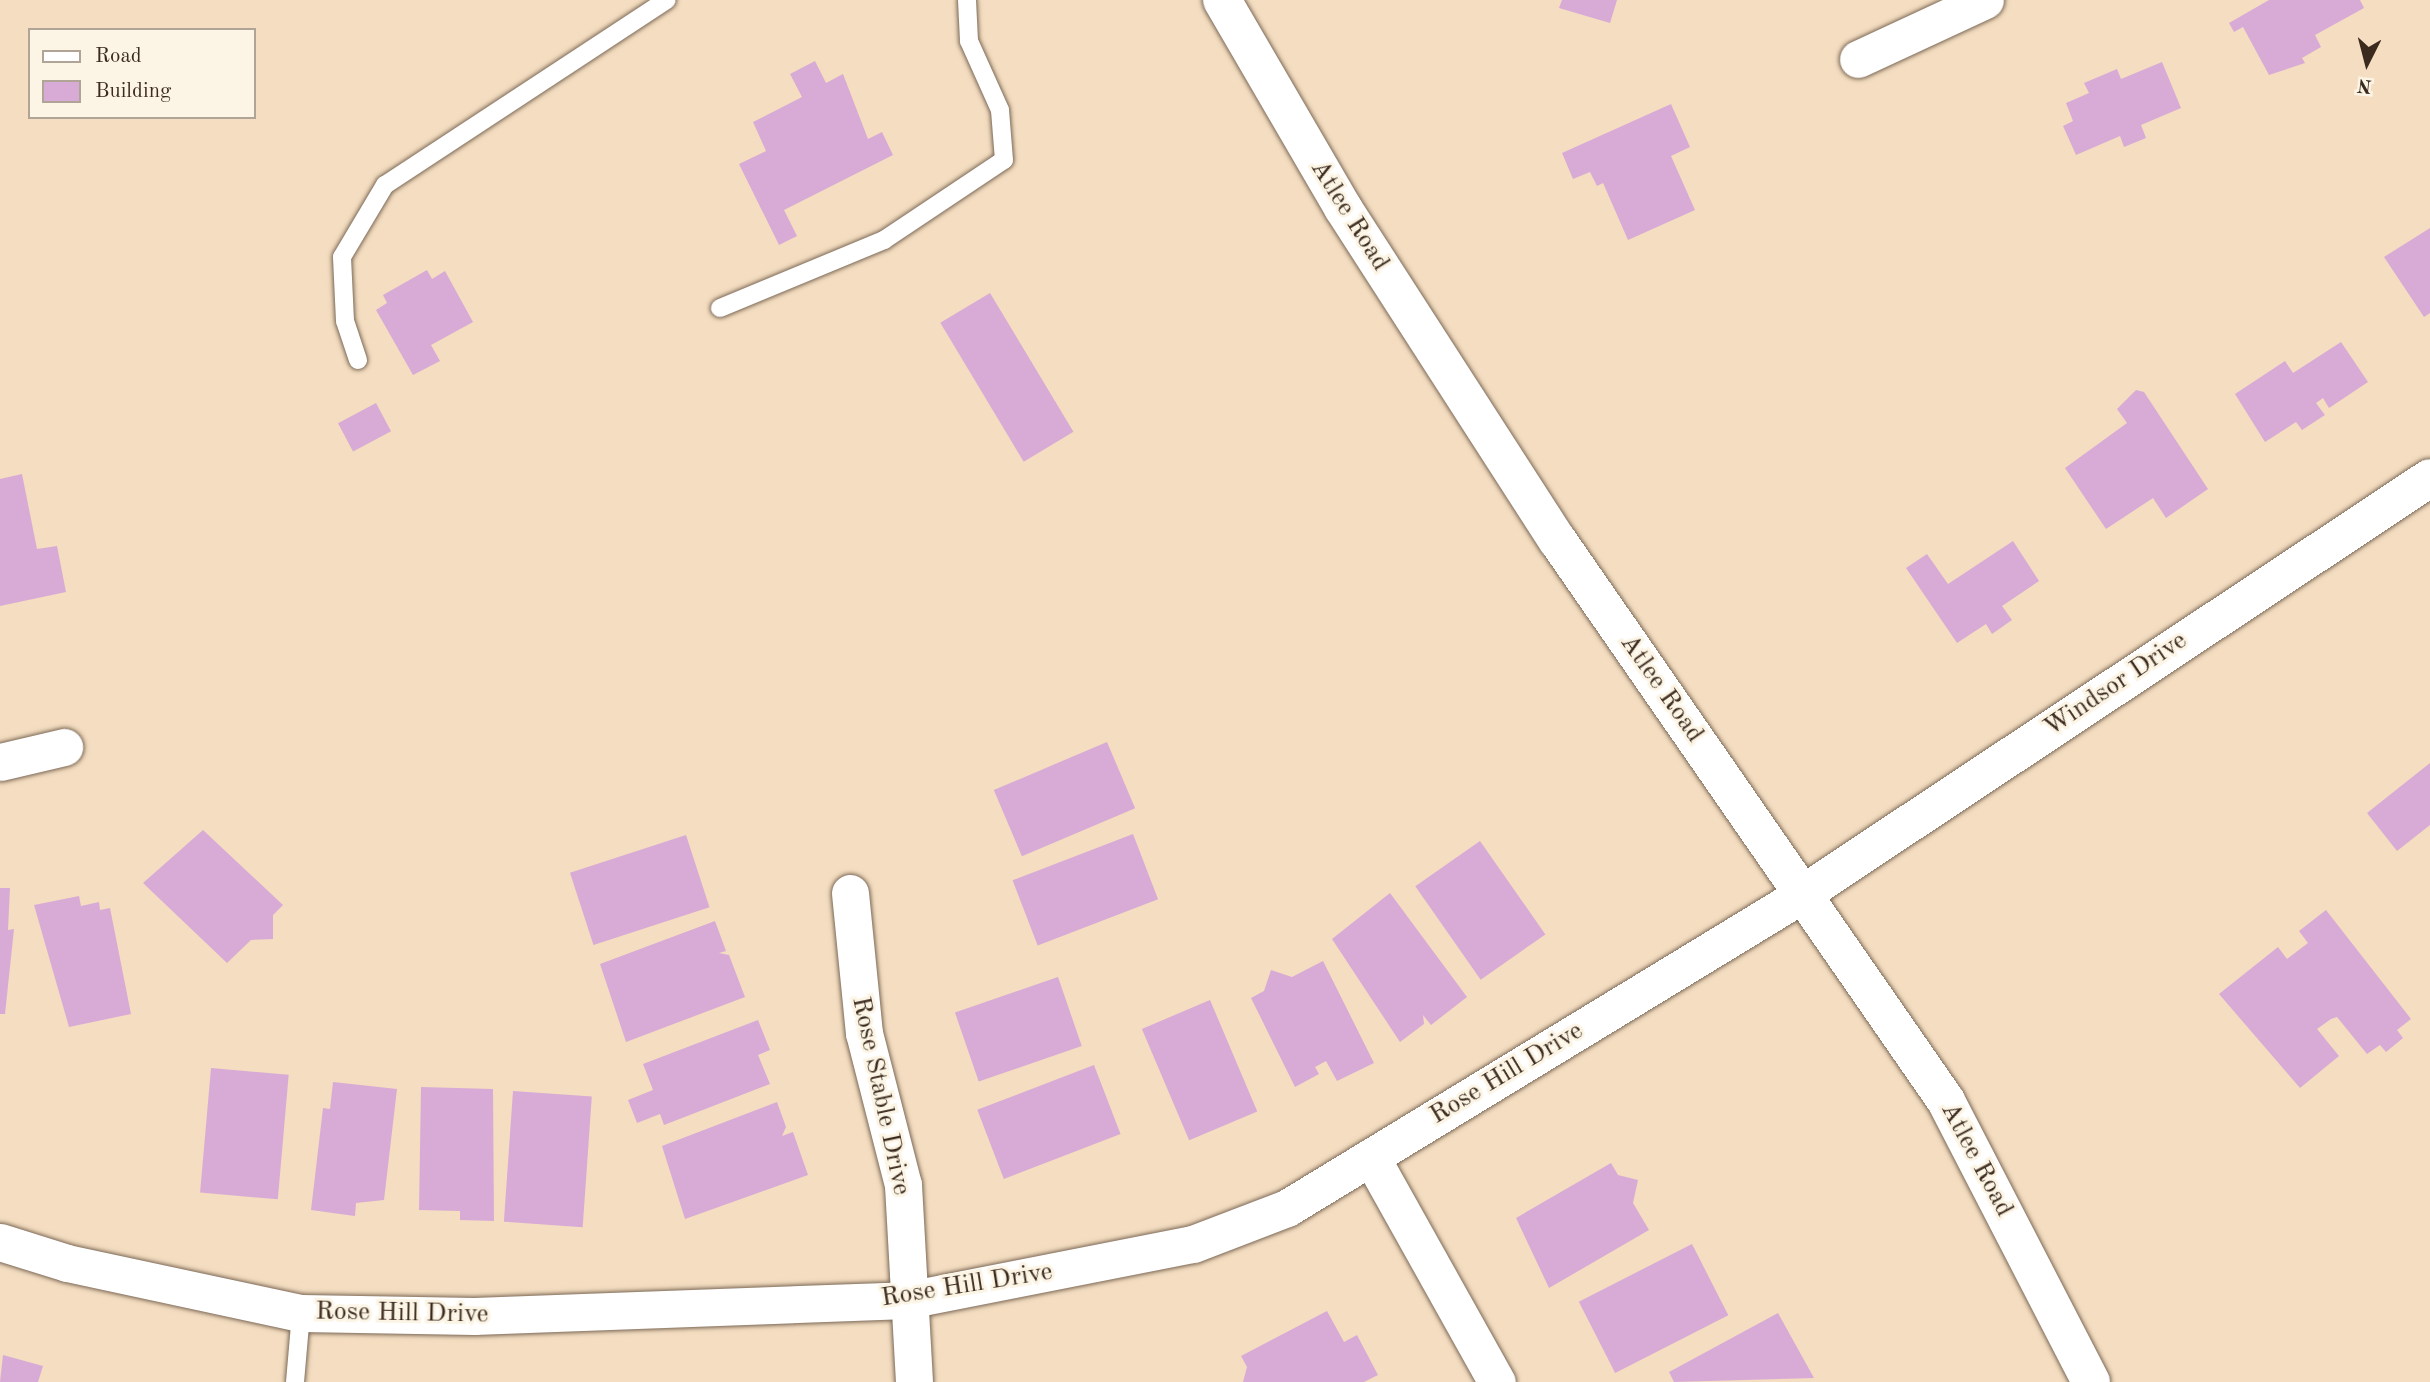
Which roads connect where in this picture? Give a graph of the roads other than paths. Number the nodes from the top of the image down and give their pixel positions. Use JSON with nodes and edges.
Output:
{"nodes":[{"id":1,"x":667,"y":0,"type":"edge"},
{"id":2,"x":967,"y":0,"type":"edge"},
{"id":3,"x":1222,"y":0,"type":"edge"},
{"id":4,"x":1985,"y":0,"type":"edge"},
{"id":5,"x":1858,"y":58,"type":"dead end"},
{"id":6,"x":720,"y":308,"type":"dead end"},
{"id":7,"x":358,"y":359,"type":"dead end"},
{"id":8,"x":2430,"y":478,"type":"edge"},
{"id":9,"x":64,"y":747,"type":"dead end"},
{"id":10,"x":0,"y":762,"type":"edge"},
{"id":11,"x":850,"y":893,"type":"dead end"},
{"id":12,"x":1803,"y":894,"type":"junction"},
{"id":13,"x":1371,"y":1157,"type":"junction"},
{"id":14,"x":0,"y":1242,"type":"edge"},
{"id":15,"x":907,"y":1300,"type":"junction"},
{"id":16,"x":301,"y":1313,"type":"junction"},
{"id":17,"x":295,"y":1382,"type":"edge"},
{"id":18,"x":914,"y":1382,"type":"edge"},
{"id":19,"x":1497,"y":1382,"type":"edge"},
{"id":20,"x":2091,"y":1382,"type":"edge"}],
"edges":[{"from":1,"to":7,"type":"lane"},
{"from":2,"to":6,"type":"lane"},
{"from":3,"to":12,"type":"main road","name":"Atlee Road"},
{"from":4,"to":5,"type":"street"},
{"from":8,"to":12,"type":"main road","name":"Windsor Drive"},
{"from":9,"to":10,"type":"street"},
{"from":11,"to":15,"type":"street","name":"Rose Stable Drive"},
{"from":12,"to":13,"type":"street","name":"Rose Hill Drive"},
{"from":12,"to":20,"type":"main road","name":"Atlee Road"},
{"from":13,"to":15,"type":"street","name":"Rose Hill Drive"},
{"from":13,"to":19,"type":"street"},
{"from":14,"to":16,"type":"street","name":"Rose Hill Drive"},
{"from":15,"to":16,"type":"street","name":"Rose Hill Drive"},
{"from":15,"to":18,"type":"street","name":"Rose Stable Drive"},
{"from":16,"to":17,"type":"lane"}]}
